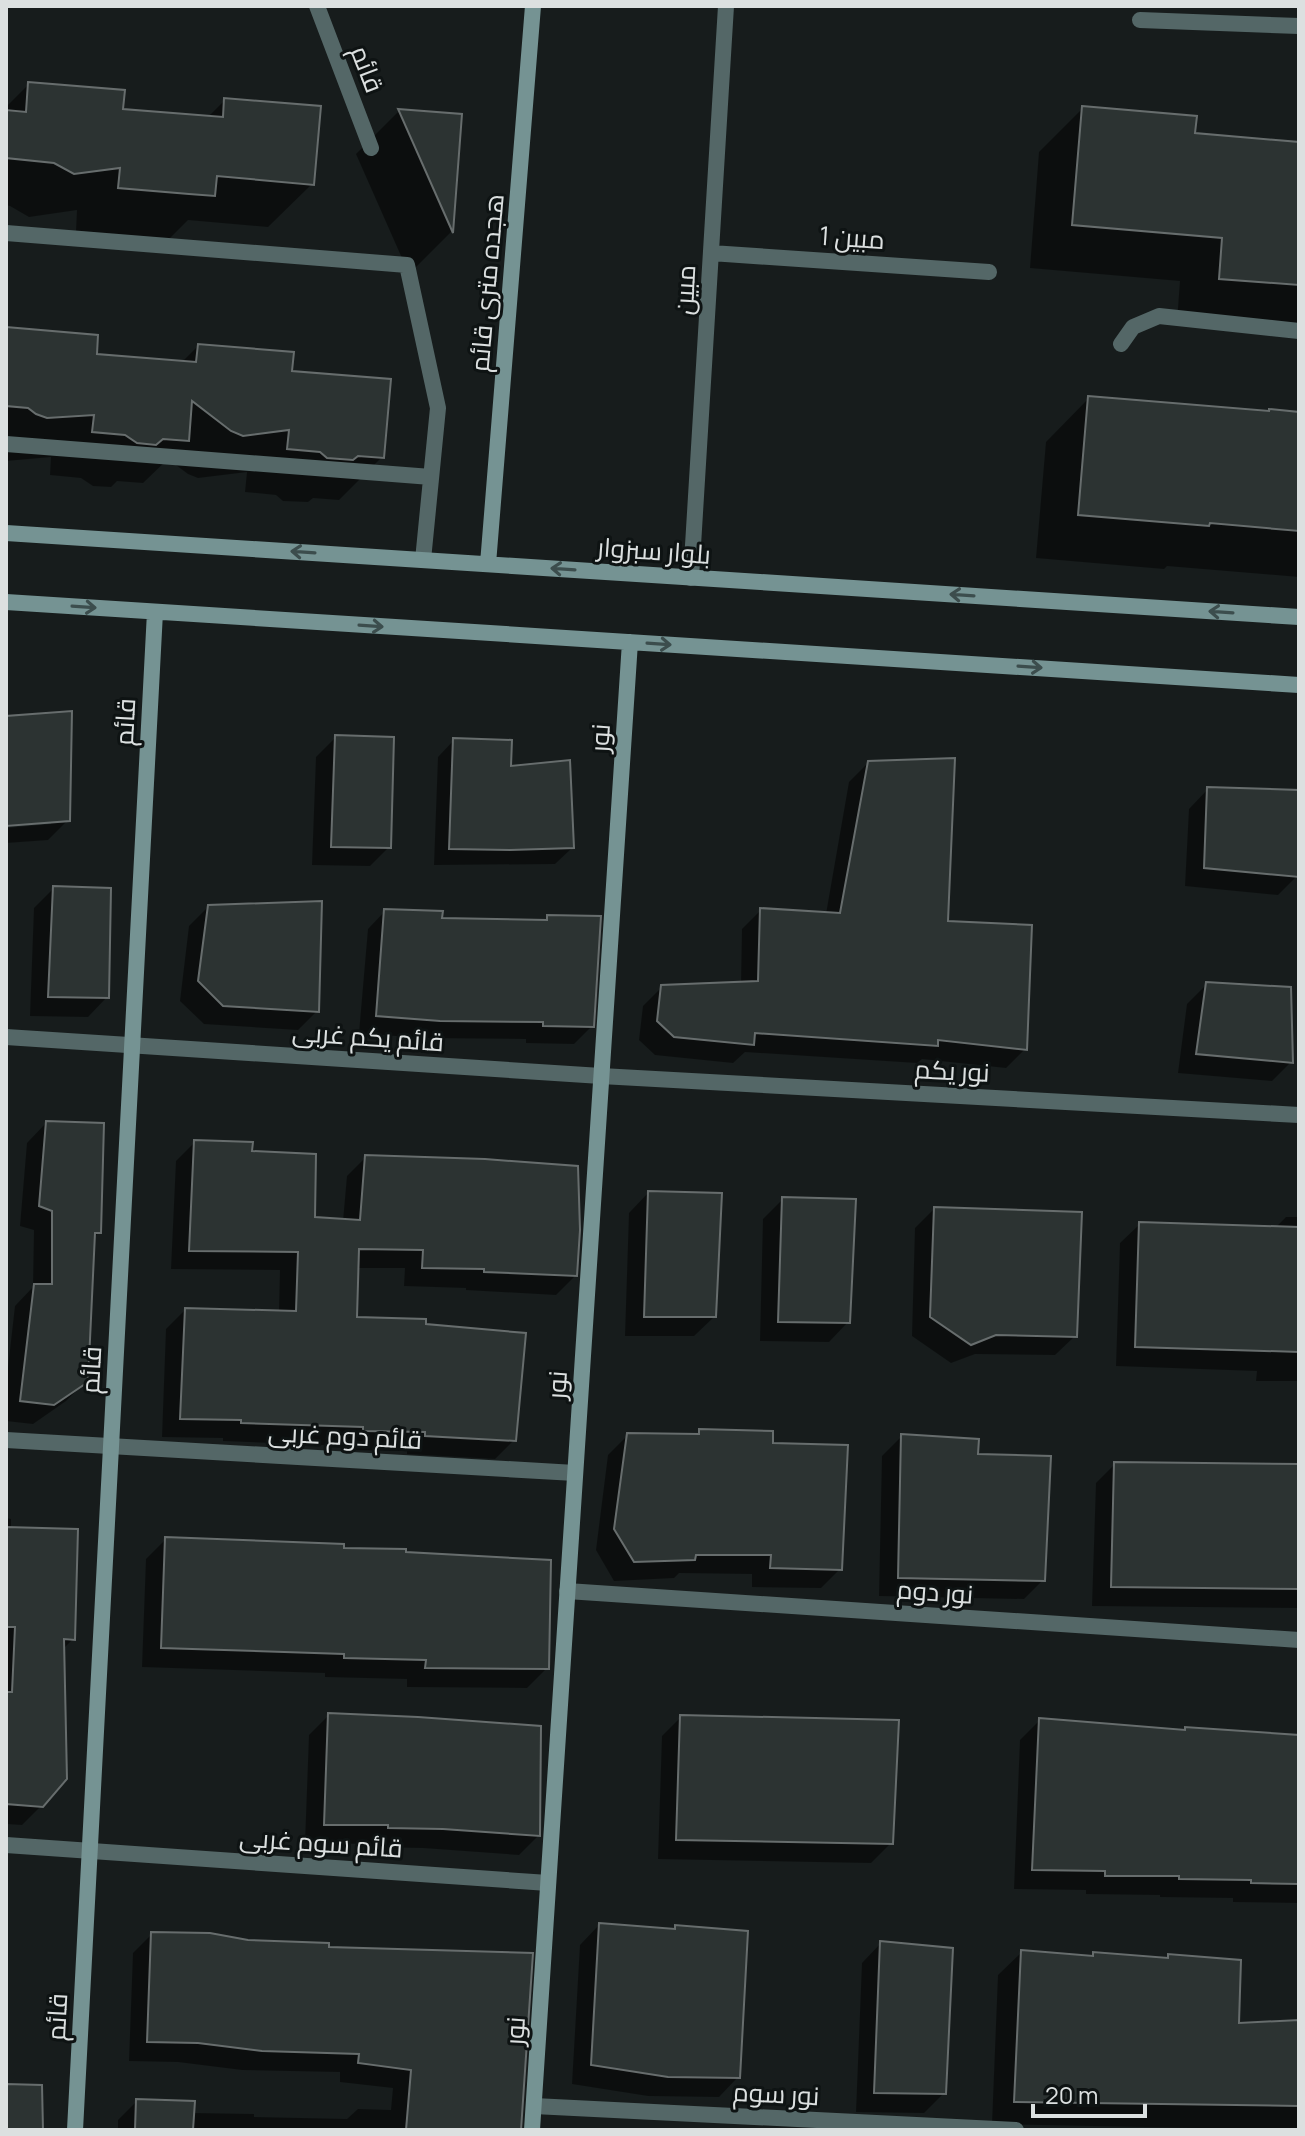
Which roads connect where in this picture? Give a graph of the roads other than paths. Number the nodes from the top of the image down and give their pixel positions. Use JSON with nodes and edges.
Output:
{"nodes":[{"id":1,"x":317,"y":6,"type":"edge"},
{"id":2,"x":533,"y":6,"type":"edge"},
{"id":3,"x":726,"y":6,"type":"edge"},
{"id":4,"x":1140,"y":20,"type":"dead end"},
{"id":5,"x":1299,"y":26,"type":"edge"},
{"id":6,"x":371,"y":148,"type":"dead end"},
{"id":7,"x":6,"y":233,"type":"edge"},
{"id":8,"x":711,"y":253,"type":"junction"},
{"id":9,"x":989,"y":272,"type":"dead end"},
{"id":10,"x":1299,"y":331,"type":"edge"},
{"id":11,"x":1121,"y":344,"type":"dead end"},
{"id":12,"x":6,"y":444,"type":"edge"},
{"id":13,"x":431,"y":477,"type":"junction"},
{"id":14,"x":6,"y":533,"type":"edge"},
{"id":15,"x":423,"y":560,"type":"junction"},
{"id":16,"x":488,"y":564,"type":"junction"},
{"id":17,"x":691,"y":578,"type":"junction"},
{"id":18,"x":6,"y":602,"type":"edge"},
{"id":19,"x":155,"y":612,"type":"junction"},
{"id":20,"x":1299,"y":617,"type":"edge"},
{"id":21,"x":630,"y":642,"type":"junction"},
{"id":22,"x":1299,"y":685,"type":"edge"},
{"id":23,"x":6,"y":1037,"type":"edge"},
{"id":24,"x":132,"y":1045,"type":"junction"},
{"id":25,"x":601,"y":1076,"type":"junction"},
{"id":26,"x":1299,"y":1115,"type":"edge"},
{"id":27,"x":6,"y":1440,"type":"edge"},
{"id":28,"x":111,"y":1446,"type":"junction"},
{"id":29,"x":575,"y":1473,"type":"junction"},
{"id":30,"x":567,"y":1591,"type":"junction"},
{"id":31,"x":1299,"y":1640,"type":"edge"},
{"id":32,"x":6,"y":1845,"type":"edge"},
{"id":33,"x":90,"y":1851,"type":"junction"},
{"id":34,"x":548,"y":1883,"type":"junction"},
{"id":35,"x":534,"y":2106,"type":"junction"},
{"id":36,"x":75,"y":2130,"type":"edge"},
{"id":37,"x":532,"y":2130,"type":"edge"},
{"id":38,"x":1016,"y":2130,"type":"edge"}],
"edges":[{"from":1,"to":6,"type":"street","name":"قائم"},
{"from":2,"to":16,"type":"street","name":"هجده متری قائم"},
{"from":3,"to":8,"type":"street","name":"مبین"},
{"from":4,"to":5,"type":"street"},
{"from":7,"to":13,"type":"street"},
{"from":8,"to":9,"type":"street","name":"مبین 1"},
{"from":8,"to":17,"type":"street","name":"مبین"},
{"from":10,"to":11,"type":"street"},
{"from":12,"to":13,"type":"street"},
{"from":13,"to":15,"type":"street"},
{"from":15,"to":14,"type":"street","name":"بلوار سبزوار","one_way":true},
{"from":15,"to":16,"type":"street","name":"بلوار سبزوار"},
{"from":17,"to":16,"type":"street","name":"بلوار سبزوار","one_way":true},
{"from":20,"to":17,"type":"street","name":"بلوار سبزوار","one_way":true},
{"from":18,"to":19,"type":"street","one_way":true},
{"from":19,"to":21,"type":"street","one_way":true},
{"from":19,"to":24,"type":"street","name":"قائم"},
{"from":21,"to":22,"type":"street","one_way":true},
{"from":21,"to":25,"type":"street","name":"نور"},
{"from":23,"to":24,"type":"street","name":"قائم یکم غربی"},
{"from":24,"to":25,"type":"street","name":"قائم یکم غربی"},
{"from":24,"to":28,"type":"street","name":"قائم"},
{"from":25,"to":26,"type":"street","name":"نور یکم"},
{"from":25,"to":29,"type":"street","name":"نور"},
{"from":27,"to":28,"type":"street","name":"قائم دوم غربی"},
{"from":28,"to":29,"type":"street","name":"قائم دوم غربی"},
{"from":28,"to":33,"type":"street","name":"قائم"},
{"from":29,"to":30,"type":"street","name":"نور"},
{"from":30,"to":31,"type":"street","name":"نور دوم"},
{"from":30,"to":34,"type":"street","name":"نور"},
{"from":32,"to":33,"type":"street","name":"قائم سوم غربی"},
{"from":33,"to":34,"type":"street","name":"قائم سوم غربی"},
{"from":33,"to":36,"type":"street","name":"قائم"},
{"from":34,"to":35,"type":"street","name":"نور"},
{"from":35,"to":37,"type":"street","name":"نور"},
{"from":35,"to":38,"type":"street","name":"نور سوم"}]}
